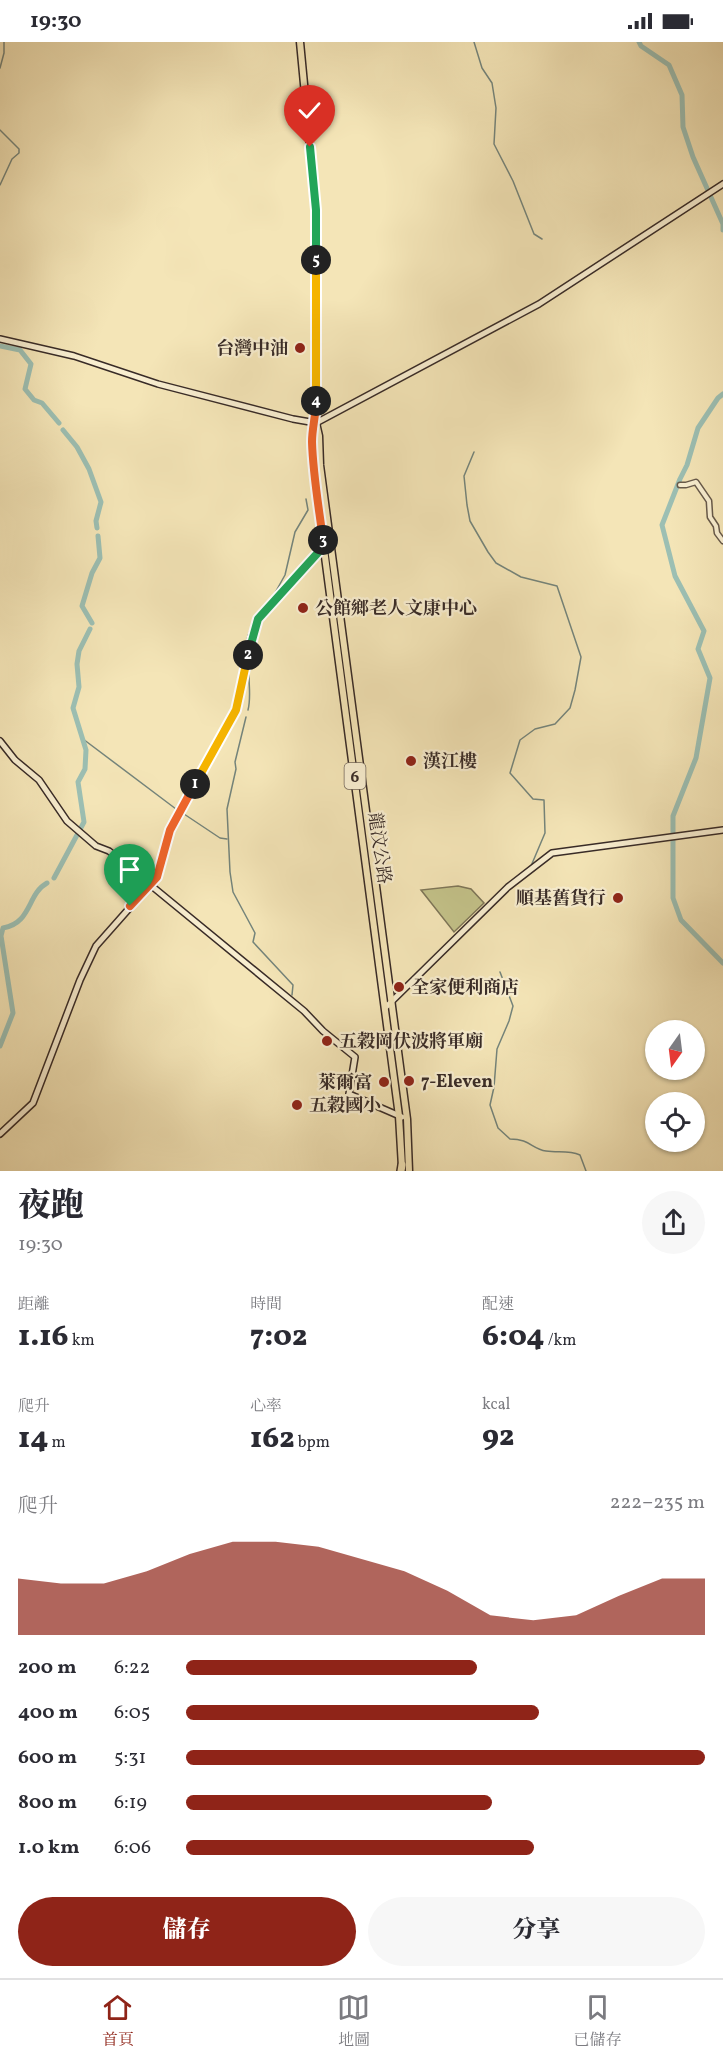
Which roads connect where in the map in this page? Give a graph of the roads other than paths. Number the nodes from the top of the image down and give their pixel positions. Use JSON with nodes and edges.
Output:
{"nodes":[{"id":1,"x":300,"y":42,"type":"edge"},
{"id":2,"x":723,"y":184,"type":"edge"},
{"id":3,"x":0,"y":339,"type":"edge"},
{"id":4,"x":316,"y":423,"type":"junction"},
{"id":5,"x":680,"y":484,"type":"dead end"},
{"id":6,"x":723,"y":541,"type":"edge"},
{"id":7,"x":327,"y":545,"type":"junction"},
{"id":8,"x":0,"y":741,"type":"edge"},
{"id":9,"x":723,"y":830,"type":"edge"},
{"id":10,"x":151,"y":886,"type":"junction"},
{"id":11,"x":388,"y":1005,"type":"junction"},
{"id":12,"x":399,"y":1116,"type":"junction"},
{"id":13,"x":406,"y":1119,"type":"junction"},
{"id":14,"x":0,"y":1134,"type":"edge"},
{"id":15,"x":400,"y":1151,"type":"junction"},
{"id":16,"x":408,"y":1151,"type":"junction"},
{"id":17,"x":401,"y":1169,"type":"edge"},
{"id":18,"x":409,"y":1171,"type":"edge"}],
"edges":[{"from":1,"to":4,"type":"main road","name":"龍汶公路","number":"6"},
{"from":2,"to":4,"type":"street"},
{"from":3,"to":4,"type":"street"},
{"from":4,"to":7,"type":"main road","name":"龍汶公路","number":"6"},
{"from":5,"to":6,"type":"street"},
{"from":7,"to":10,"type":"street"},
{"from":7,"to":11,"type":"main road","name":"龍汶公路","number":"6"},
{"from":8,"to":10,"type":"street"},
{"from":9,"to":11,"type":"street"},
{"from":10,"to":12,"type":"street"},
{"from":10,"to":14,"type":"street"},
{"from":11,"to":12,"type":"main road","name":"龍汶公路","number":"6"},
{"from":11,"to":13,"type":"main road","name":"龍汶公路","number":"6"},
{"from":12,"to":13,"type":"street"},
{"from":12,"to":15,"type":"main road","name":"龍汶公路","number":"6"},
{"from":13,"to":16,"type":"main road","name":"龍汶公路","number":"6"},
{"from":15,"to":16,"type":"main road"},
{"from":15,"to":17,"type":"main road","name":"龍汶公路","number":"6"},
{"from":16,"to":18,"type":"main road","name":"龍汶公路","number":"6"}]}
